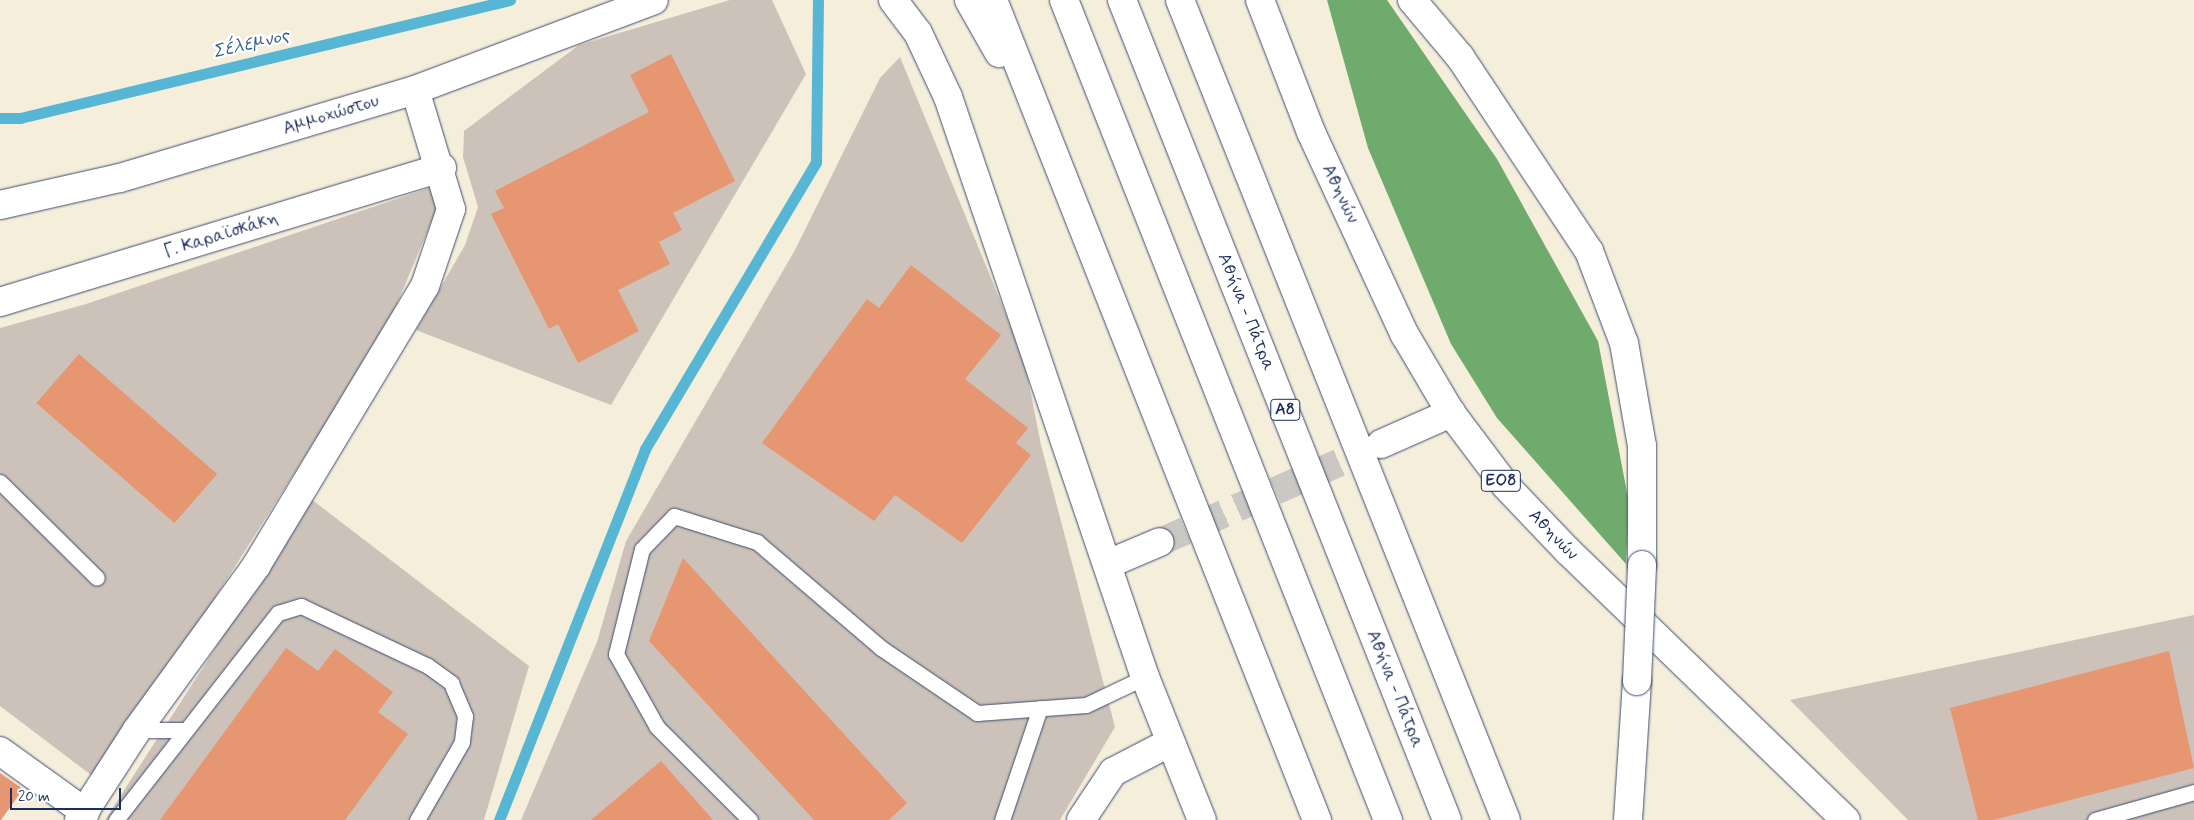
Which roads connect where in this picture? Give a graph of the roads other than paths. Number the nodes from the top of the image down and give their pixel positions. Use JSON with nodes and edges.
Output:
{"nodes":[{"id":1,"x":654,"y":0,"type":"edge"},
{"id":2,"x":893,"y":0,"type":"edge"},
{"id":3,"x":969,"y":0,"type":"edge"},
{"id":4,"x":994,"y":0,"type":"edge"},
{"id":5,"x":1064,"y":0,"type":"edge"},
{"id":6,"x":1122,"y":0,"type":"edge"},
{"id":7,"x":1180,"y":0,"type":"edge"},
{"id":8,"x":1260,"y":0,"type":"edge"},
{"id":9,"x":1269,"y":0,"type":"edge"},
{"id":10,"x":1412,"y":0,"type":"edge"},
{"id":11,"x":1279,"y":53,"type":"junction"},
{"id":12,"x":415,"y":90,"type":"junction"},
{"id":13,"x":1055,"y":152,"type":"junction"},
{"id":14,"x":442,"y":168,"type":"junction"},
{"id":15,"x":0,"y":205,"type":"edge"},
{"id":16,"x":0,"y":302,"type":"edge"},
{"id":17,"x":1452,"y":413,"type":"junction"},
{"id":18,"x":1381,"y":444,"type":"tunnel mouth"},
{"id":19,"x":0,"y":482,"type":"edge"},
{"id":20,"x":1160,"y":542,"type":"tunnel mouth"},
{"id":21,"x":1108,"y":564,"type":"junction"},
{"id":22,"x":98,"y":578,"type":"dead end"},
{"id":23,"x":1145,"y":677,"type":"junction"},
{"id":24,"x":1040,"y":708,"type":"junction"},
{"id":25,"x":137,"y":730,"type":"junction"},
{"id":26,"x":184,"y":730,"type":"junction"},
{"id":27,"x":1170,"y":743,"type":"junction"},
{"id":28,"x":0,"y":751,"type":"edge"},
{"id":29,"x":2194,"y":792,"type":"edge"},
{"id":30,"x":82,"y":816,"type":"edge"},
{"id":31,"x":116,"y":820,"type":"edge"},
{"id":32,"x":417,"y":820,"type":"edge"},
{"id":33,"x":750,"y":820,"type":"edge"},
{"id":34,"x":1002,"y":820,"type":"edge"},
{"id":35,"x":1081,"y":820,"type":"edge"},
{"id":36,"x":1202,"y":820,"type":"edge"},
{"id":37,"x":1317,"y":820,"type":"edge"},
{"id":38,"x":1388,"y":820,"type":"edge"},
{"id":39,"x":1447,"y":820,"type":"edge"},
{"id":40,"x":1506,"y":820,"type":"edge"},
{"id":41,"x":1628,"y":820,"type":"edge"},
{"id":42,"x":1846,"y":820,"type":"edge"},
{"id":43,"x":2095,"y":820,"type":"edge"}],
"edges":[{"from":1,"to":12,"type":"main road","name":"Αμμοχώστου"},
{"from":2,"to":21,"type":"main road"},
{"from":3,"to":13,"type":"main road"},
{"from":4,"to":13,"type":"main road"},
{"from":5,"to":38,"type":"main road"},
{"from":6,"to":39,"type":"main road","name":"Αθήνα - Πάτρα","number":"Α8"},
{"from":7,"to":40,"type":"main road"},
{"from":8,"to":11,"type":"main road","name":"Αθηνών","number":"ΕΟ8"},
{"from":9,"to":11,"type":"main road","name":"Αθηνών","number":"ΕΟ8"},
{"from":10,"to":41,"type":"main road","bridge":true},
{"from":11,"to":17,"type":"main road","name":"Αθηνών","number":"ΕΟ8"},
{"from":12,"to":14,"type":"main road"},
{"from":12,"to":15,"type":"main road","name":"Αμμοχώστου"},
{"from":13,"to":37,"type":"main road"},
{"from":14,"to":16,"type":"main road","name":"Γ. Καραϊσκάκη"},
{"from":14,"to":25,"type":"main road"},
{"from":17,"to":18,"type":"main road"},
{"from":17,"to":42,"type":"main road","name":"Αθηνών","number":"ΕΟ8"},
{"from":19,"to":22,"type":"lane"},
{"from":20,"to":21,"type":"main road"},
{"from":21,"to":23,"type":"main road"},
{"from":23,"to":24,"type":"lane"},
{"from":23,"to":27,"type":"main road"},
{"from":24,"to":33,"type":"lane"},
{"from":24,"to":34,"type":"lane"},
{"from":25,"to":26,"type":"lane"},
{"from":25,"to":30,"type":"main road"},
{"from":26,"to":31,"type":"lane"},
{"from":26,"to":32,"type":"lane"},
{"from":27,"to":35,"type":"main road"},
{"from":27,"to":36,"type":"main road"},
{"from":28,"to":30,"type":"main road"},
{"from":29,"to":43,"type":"lane"}]}
